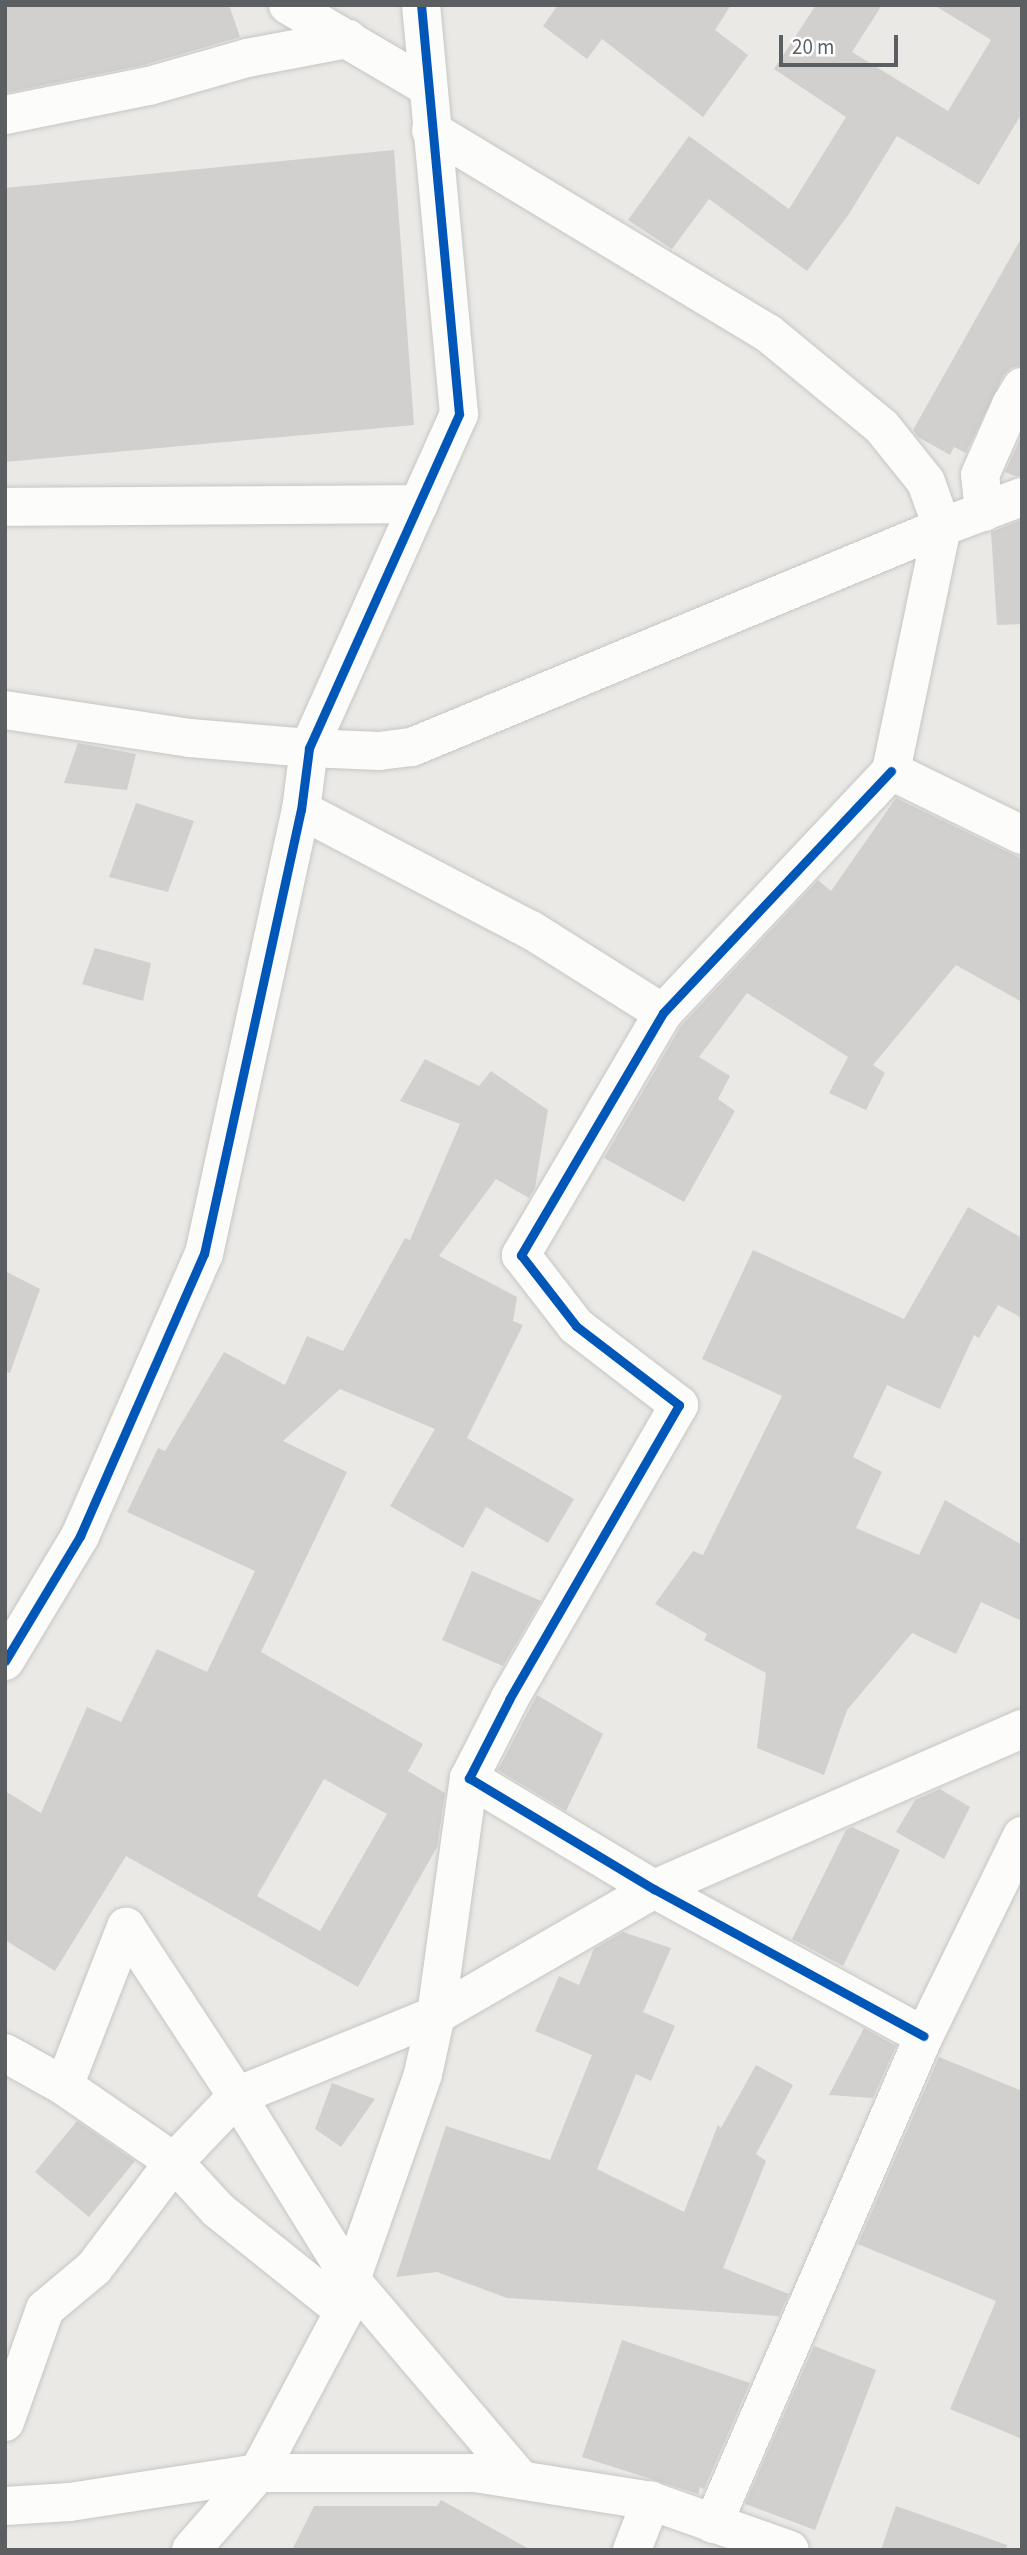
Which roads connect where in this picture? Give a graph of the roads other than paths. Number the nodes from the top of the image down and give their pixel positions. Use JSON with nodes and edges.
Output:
{"nodes":[{"id":1,"x":288,"y":5,"type":"edge"},
{"id":2,"x":421,"y":5,"type":"edge"},
{"id":3,"x":348,"y":39,"type":"junction"},
{"id":4,"x":428,"y":87,"type":"junction"},
{"id":5,"x":5,"y":116,"type":"edge"},
{"id":6,"x":431,"y":130,"type":"junction"},
{"id":7,"x":1022,"y":387,"type":"edge"},
{"id":8,"x":1022,"y":497,"type":"edge"},
{"id":9,"x":419,"y":504,"type":"junction"},
{"id":10,"x":5,"y":507,"type":"edge"},
{"id":11,"x":984,"y":512,"type":"junction"},
{"id":12,"x":942,"y":527,"type":"junction"},
{"id":13,"x":5,"y":710,"type":"edge"},
{"id":14,"x":309,"y":748,"type":"junction"},
{"id":15,"x":891,"y":771,"type":"junction"},
{"id":16,"x":301,"y":810,"type":"junction"},
{"id":17,"x":1022,"y":835,"type":"edge"},
{"id":18,"x":663,"y":1013,"type":"junction"},
{"id":19,"x":5,"y":1661,"type":"edge"},
{"id":20,"x":1022,"y":1728,"type":"edge"},
{"id":21,"x":469,"y":1778,"type":"junction"},
{"id":22,"x":1022,"y":1836,"type":"edge"},
{"id":23,"x":654,"y":1889,"type":"junction"},
{"id":24,"x":436,"y":2015,"type":"junction"},
{"id":25,"x":924,"y":2036,"type":"junction"},
{"id":26,"x":5,"y":2053,"type":"edge"},
{"id":27,"x":64,"y":2086,"type":"junction"},
{"id":28,"x":237,"y":2096,"type":"junction"},
{"id":29,"x":174,"y":2162,"type":"junction"},
{"id":30,"x":347,"y":2295,"type":"junction"},
{"id":31,"x":5,"y":2422,"type":"edge"},
{"id":32,"x":258,"y":2473,"type":"junction"},
{"id":33,"x":521,"y":2480,"type":"junction"},
{"id":34,"x":651,"y":2501,"type":"junction"},
{"id":35,"x":5,"y":2506,"type":"edge"},
{"id":36,"x":713,"y":2524,"type":"junction"},
{"id":37,"x":191,"y":2550,"type":"edge"},
{"id":38,"x":632,"y":2550,"type":"edge"},
{"id":39,"x":790,"y":2550,"type":"edge"}],
"edges":[{"from":1,"to":3,"type":"street"},
{"from":2,"to":4,"type":"street"},
{"from":3,"to":4,"type":"street"},
{"from":3,"to":5,"type":"street"},
{"from":4,"to":6,"type":"street"},
{"from":6,"to":9,"type":"street"},
{"from":6,"to":12,"type":"street"},
{"from":7,"to":11,"type":"street"},
{"from":8,"to":11,"type":"street"},
{"from":9,"to":10,"type":"street"},
{"from":9,"to":14,"type":"street"},
{"from":11,"to":12,"type":"street"},
{"from":12,"to":14,"type":"street"},
{"from":12,"to":15,"type":"street"},
{"from":13,"to":14,"type":"street"},
{"from":14,"to":16,"type":"street"},
{"from":15,"to":17,"type":"street"},
{"from":15,"to":18,"type":"street"},
{"from":16,"to":18,"type":"street"},
{"from":16,"to":19,"type":"street"},
{"from":18,"to":21,"type":"street"},
{"from":20,"to":23,"type":"street"},
{"from":21,"to":23,"type":"street"},
{"from":21,"to":24,"type":"street"},
{"from":22,"to":25,"type":"street"},
{"from":23,"to":24,"type":"street"},
{"from":23,"to":25,"type":"street"},
{"from":24,"to":28,"type":"street"},
{"from":24,"to":30,"type":"street"},
{"from":25,"to":36,"type":"street"},
{"from":26,"to":27,"type":"street"},
{"from":27,"to":28,"type":"street"},
{"from":27,"to":29,"type":"street"},
{"from":28,"to":29,"type":"street"},
{"from":28,"to":30,"type":"street"},
{"from":29,"to":30,"type":"street"},
{"from":29,"to":31,"type":"street"},
{"from":30,"to":32,"type":"street"},
{"from":30,"to":33,"type":"street"},
{"from":32,"to":33,"type":"street"},
{"from":32,"to":35,"type":"street"},
{"from":32,"to":37,"type":"street"},
{"from":33,"to":34,"type":"street"},
{"from":34,"to":36,"type":"street"},
{"from":34,"to":38,"type":"street"},
{"from":36,"to":39,"type":"street"}]}
